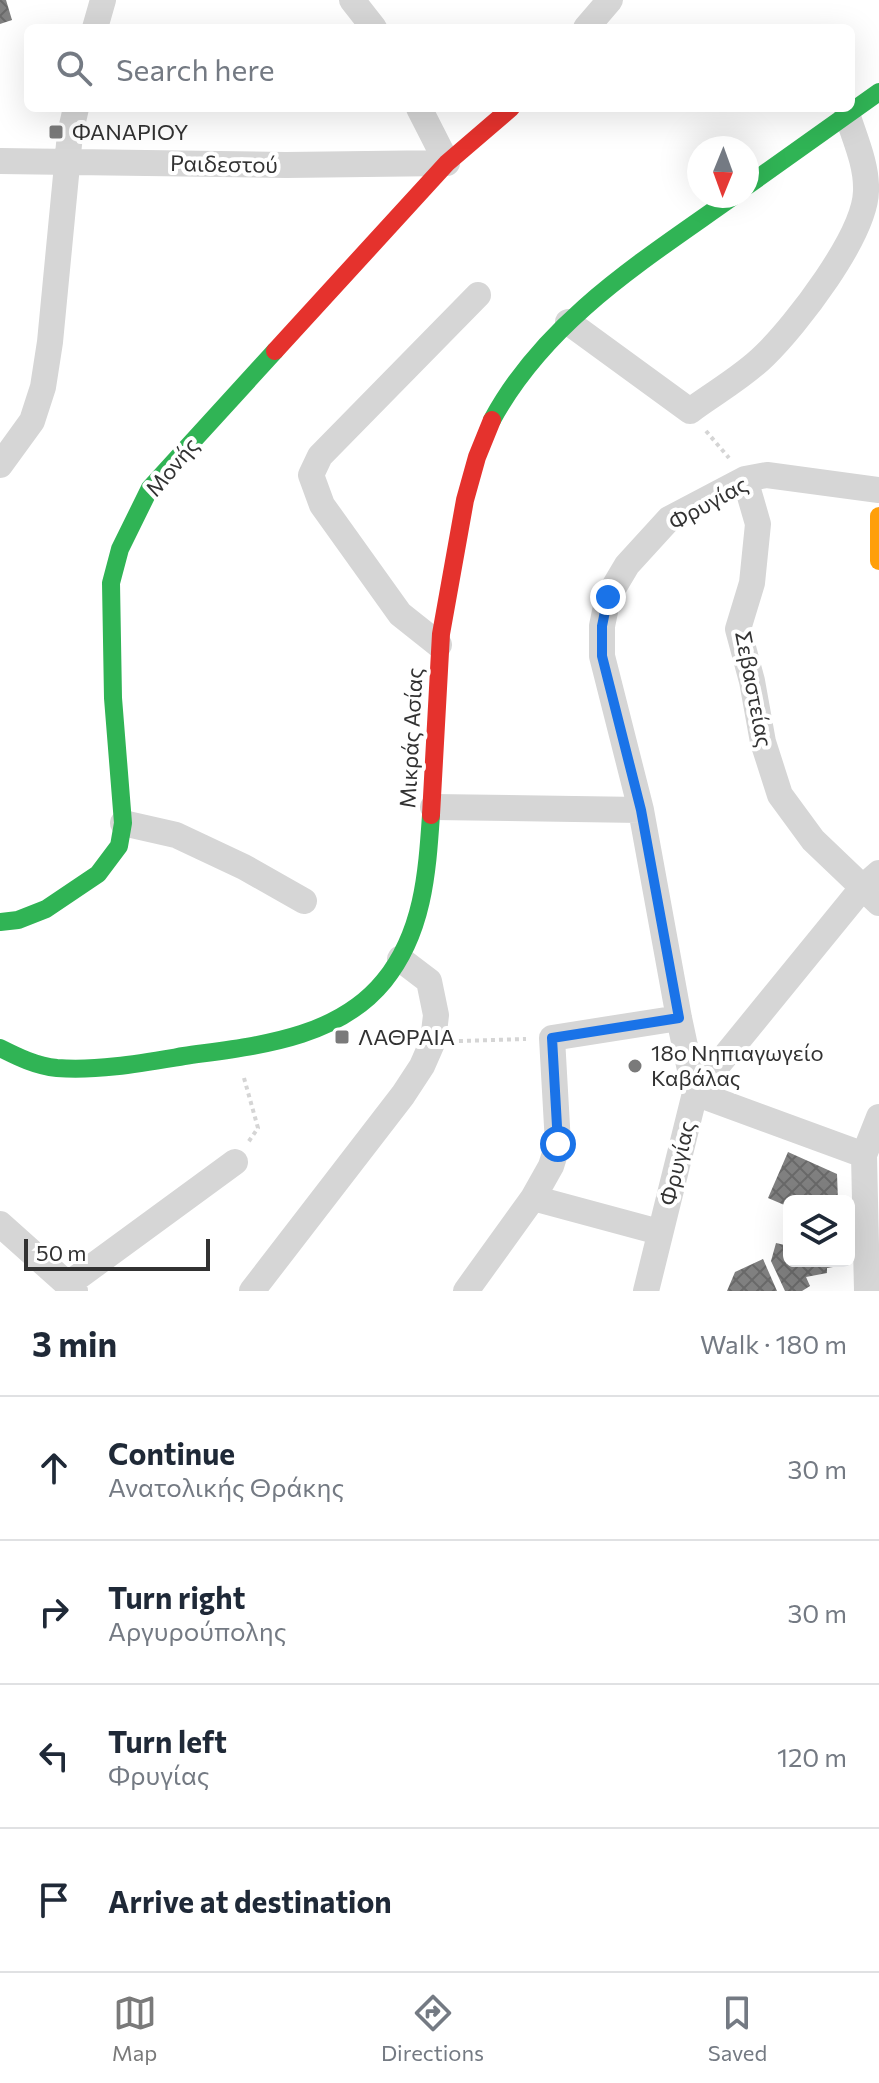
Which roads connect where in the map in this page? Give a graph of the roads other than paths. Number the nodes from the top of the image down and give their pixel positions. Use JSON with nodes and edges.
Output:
{"nodes":[{"id":1,"x":103,"y":0,"type":"edge"},
{"id":2,"x":352,"y":0,"type":"edge"},
{"id":3,"x":610,"y":0,"type":"edge"},
{"id":4,"x":96,"y":24,"type":"edge"},
{"id":5,"x":371,"y":24,"type":"edge"},
{"id":6,"x":589,"y":24,"type":"edge"},
{"id":7,"x":879,"y":92,"type":"edge"},
{"id":8,"x":855,"y":108,"type":"edge"},
{"id":9,"x":75,"y":112,"type":"edge"},
{"id":10,"x":421,"y":112,"type":"edge"},
{"id":11,"x":506,"y":112,"type":"edge"},
{"id":12,"x":850,"y":112,"type":"edge"},
{"id":13,"x":847,"y":114,"type":"junction"},
{"id":14,"x":68,"y":160,"type":"junction"},
{"id":15,"x":0,"y":161,"type":"edge"},
{"id":16,"x":447,"y":163,"type":"junction"},
{"id":17,"x":759,"y":177,"type":"edge"},
{"id":18,"x":717,"y":208,"type":"edge"},
{"id":19,"x":478,"y":295,"type":"dead end"},
{"id":20,"x":568,"y":322,"type":"junction"},
{"id":21,"x":0,"y":465,"type":"edge"},
{"id":22,"x":745,"y":479,"type":"junction"},
{"id":23,"x":879,"y":490,"type":"edge"},
{"id":24,"x":439,"y":645,"type":"junction"},
{"id":25,"x":433,"y":807,"type":"junction"},
{"id":26,"x":641,"y":810,"type":"junction"},
{"id":27,"x":123,"y":823,"type":"junction"},
{"id":28,"x":874,"y":888,"type":"edge"},
{"id":29,"x":304,"y":901,"type":"dead end"},
{"id":30,"x":0,"y":922,"type":"edge"},
{"id":31,"x":400,"y":959,"type":"junction"},
{"id":32,"x":679,"y":1018,"type":"junction"},
{"id":33,"x":0,"y":1048,"type":"edge"},
{"id":34,"x":695,"y":1093,"type":"junction"},
{"id":35,"x":879,"y":1117,"type":"edge"},
{"id":36,"x":864,"y":1155,"type":"junction"},
{"id":37,"x":235,"y":1162,"type":"road end"},
{"id":38,"x":533,"y":1198,"type":"junction"},
{"id":39,"x":0,"y":1224,"type":"edge"},
{"id":40,"x":659,"y":1232,"type":"junction"},
{"id":41,"x":71,"y":1288,"type":"edge"},
{"id":42,"x":252,"y":1291,"type":"edge"},
{"id":43,"x":466,"y":1291,"type":"edge"},
{"id":44,"x":646,"y":1291,"type":"edge"},
{"id":45,"x":867,"y":1291,"type":"edge"}],
"edges":[{"from":1,"to":4,"type":"street"},
{"from":2,"to":5,"type":"street"},
{"from":3,"to":6,"type":"street"},
{"from":7,"to":8,"type":"street"},
{"from":9,"to":14,"type":"street"},
{"from":10,"to":16,"type":"street"},
{"from":11,"to":16,"type":"street","name":"Μονής"},
{"from":12,"to":13,"type":"street"},
{"from":13,"to":17,"type":"street"},
{"from":13,"to":20,"type":"street"},
{"from":14,"to":15,"type":"street","name":"Ραιδεστού"},
{"from":14,"to":16,"type":"street","name":"Ραιδεστού"},
{"from":14,"to":21,"type":"street"},
{"from":16,"to":27,"type":"street","name":"Μονής"},
{"from":18,"to":20,"type":"street","name":"Μικράς Ασίας"},
{"from":19,"to":24,"type":"street"},
{"from":20,"to":24,"type":"street","name":"Μικράς Ασίας"},
{"from":22,"to":23,"type":"street","name":"Φρυγίας"},
{"from":22,"to":26,"type":"street","name":"Φρυγίας"},
{"from":22,"to":28,"type":"street","name":"Σεβαστείας"},
{"from":24,"to":25,"type":"street","name":"Μικράς Ασίας"},
{"from":25,"to":26,"type":"street"},
{"from":25,"to":31,"type":"street","name":"Μικράς Ασίας"},
{"from":26,"to":32,"type":"street","name":"Φρυγίας"},
{"from":27,"to":29,"type":"street"},
{"from":27,"to":30,"type":"street","name":"Μονής"},
{"from":28,"to":34,"type":"street"},
{"from":31,"to":33,"type":"street","name":"Μικράς Ασίας"},
{"from":31,"to":42,"type":"street"},
{"from":32,"to":34,"type":"street","name":"Φρυγίας"},
{"from":32,"to":38,"type":"street"},
{"from":34,"to":36,"type":"street"},
{"from":34,"to":40,"type":"street","name":"Φρυγίας"},
{"from":35,"to":36,"type":"street"},
{"from":36,"to":45,"type":"street"},
{"from":37,"to":41,"type":"street"},
{"from":38,"to":40,"type":"street"},
{"from":38,"to":43,"type":"street"},
{"from":39,"to":41,"type":"street"},
{"from":40,"to":44,"type":"street","name":"Φρυγίας"}]}
